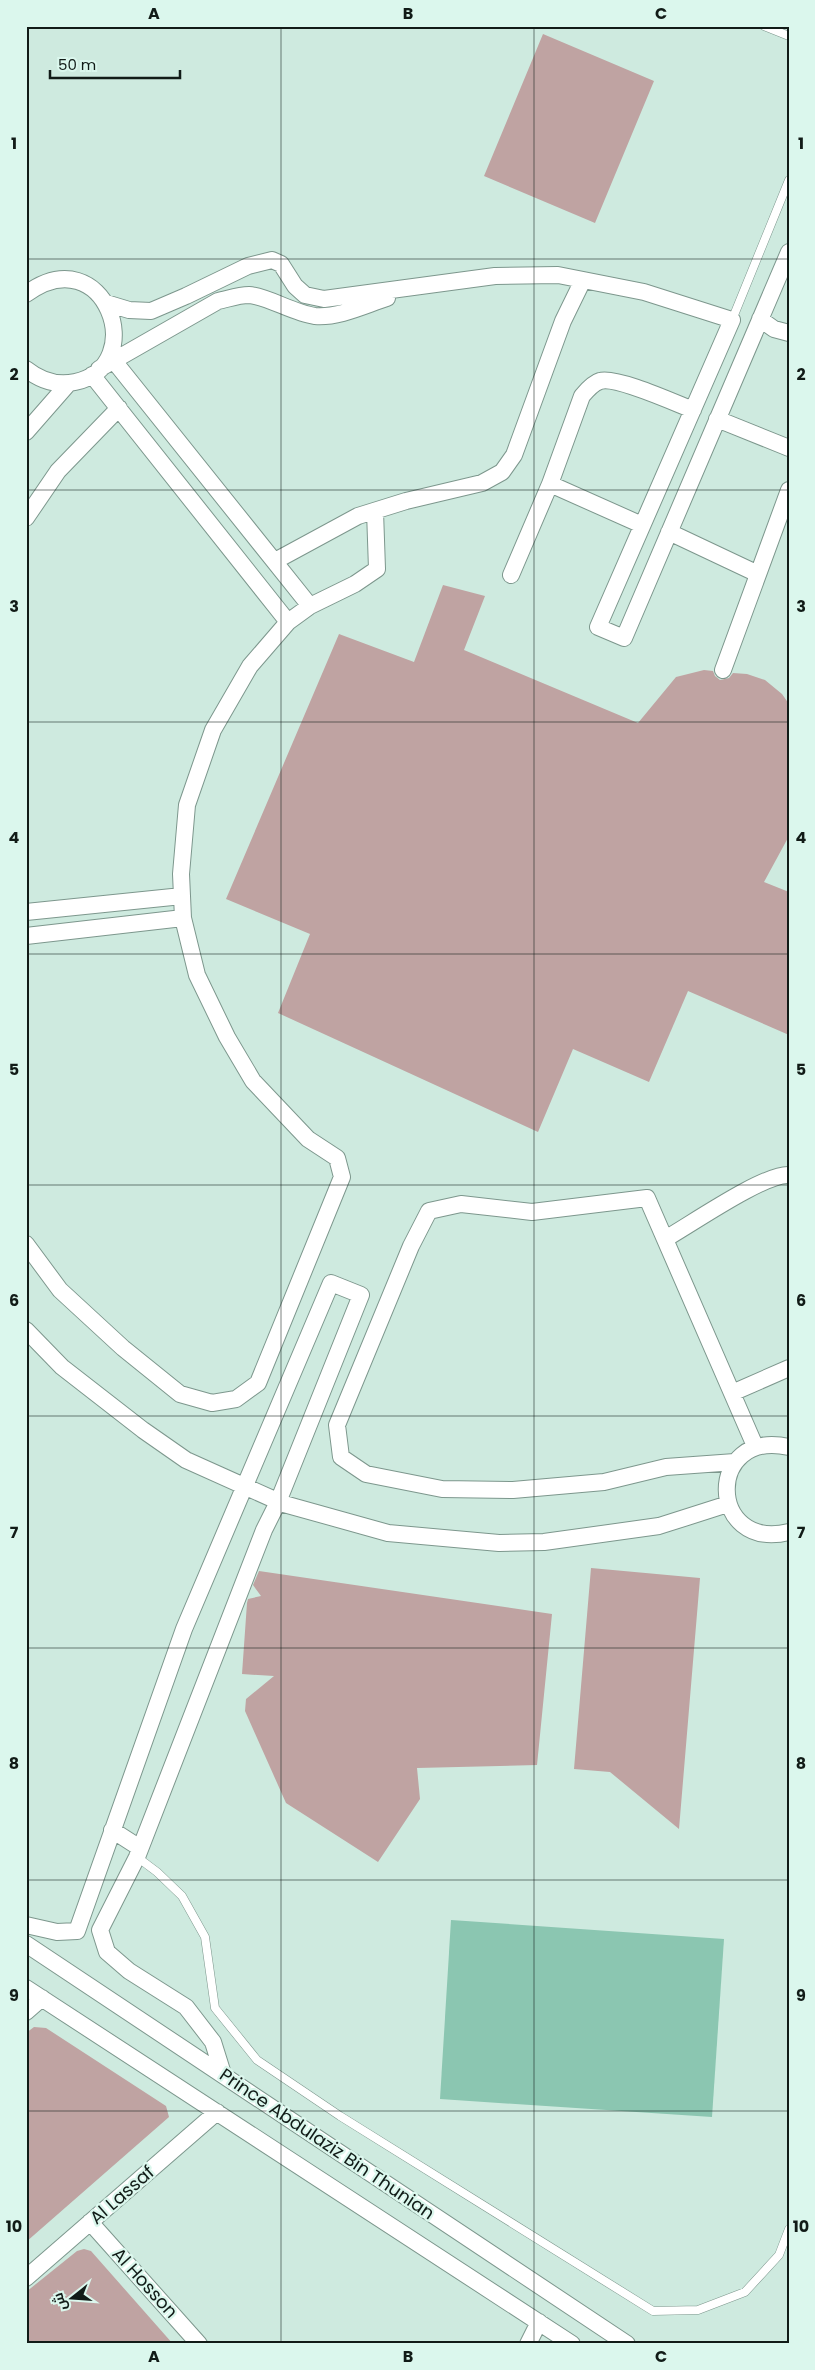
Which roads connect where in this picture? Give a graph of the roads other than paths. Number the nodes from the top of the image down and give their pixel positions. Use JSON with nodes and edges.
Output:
{"nodes":[{"id":1,"x":764,"y":26,"type":"edge"},
{"id":2,"x":789,"y":36,"type":"edge"},
{"id":3,"x":789,"y":180,"type":"edge"},
{"id":4,"x":789,"y":252,"type":"edge"},
{"id":5,"x":583,"y":280,"type":"junction"},
{"id":6,"x":430,"y":285,"type":"junction"},
{"id":7,"x":26,"y":294,"type":"edge"},
{"id":8,"x":106,"y":303,"type":"junction"},
{"id":9,"x":760,"y":319,"type":"junction"},
{"id":10,"x":732,"y":320,"type":"junction"},
{"id":11,"x":789,"y":334,"type":"edge"},
{"id":12,"x":102,"y":368,"type":"junction"},
{"id":13,"x":26,"y":369,"type":"edge"},
{"id":14,"x":68,"y":384,"type":"junction"},
{"id":15,"x":118,"y":408,"type":"junction"},
{"id":16,"x":693,"y":410,"type":"junction"},
{"id":17,"x":717,"y":419,"type":"junction"},
{"id":18,"x":26,"y":432,"type":"edge"},
{"id":19,"x":789,"y":448,"type":"edge"},
{"id":20,"x":550,"y":484,"type":"junction"},
{"id":21,"x":789,"y":490,"type":"edge"},
{"id":22,"x":375,"y":511,"type":"junction"},
{"id":23,"x":26,"y":518,"type":"edge"},
{"id":24,"x":642,"y":525,"type":"junction"},
{"id":25,"x":669,"y":532,"type":"junction"},
{"id":26,"x":274,"y":561,"type":"junction"},
{"id":27,"x":758,"y":574,"type":"junction"},
{"id":28,"x":511,"y":575,"type":"dead end"},
{"id":29,"x":310,"y":606,"type":"junction"},
{"id":30,"x":288,"y":622,"type":"junction"},
{"id":31,"x":723,"y":670,"type":"dead end"},
{"id":32,"x":182,"y":896,"type":"junction"},
{"id":33,"x":26,"y":912,"type":"edge"},
{"id":34,"x":183,"y":918,"type":"junction"},
{"id":35,"x":26,"y":936,"type":"edge"},
{"id":36,"x":789,"y":1175,"type":"edge"},
{"id":37,"x":665,"y":1239,"type":"junction"},
{"id":38,"x":26,"y":1244,"type":"edge"},
{"id":39,"x":26,"y":1330,"type":"edge"},
{"id":40,"x":789,"y":1368,"type":"edge"},
{"id":41,"x":732,"y":1393,"type":"junction"},
{"id":42,"x":755,"y":1446,"type":"junction"},
{"id":43,"x":789,"y":1447,"type":"edge"},
{"id":44,"x":735,"y":1462,"type":"junction"},
{"id":45,"x":243,"y":1487,"type":"junction"},
{"id":46,"x":278,"y":1502,"type":"junction"},
{"id":47,"x":728,"y":1504,"type":"junction"},
{"id":48,"x":789,"y":1532,"type":"edge"},
{"id":49,"x":112,"y":1830,"type":"junction"},
{"id":50,"x":138,"y":1852,"type":"junction"},
{"id":51,"x":26,"y":1925,"type":"edge"},
{"id":52,"x":26,"y":1944,"type":"edge"},
{"id":53,"x":26,"y":1988,"type":"edge"},
{"id":54,"x":42,"y":1998,"type":"junction"},
{"id":55,"x":26,"y":2012,"type":"edge"},
{"id":56,"x":223,"y":2074,"type":"junction"},
{"id":57,"x":217,"y":2112,"type":"junction"},
{"id":58,"x":90,"y":2222,"type":"junction"},
{"id":59,"x":789,"y":2229,"type":"edge"},
{"id":60,"x":26,"y":2278,"type":"edge"},
{"id":61,"x":539,"y":2322,"type":"junction"},
{"id":62,"x":199,"y":2344,"type":"edge"},
{"id":63,"x":528,"y":2344,"type":"edge"},
{"id":64,"x":572,"y":2344,"type":"edge"},
{"id":65,"x":627,"y":2344,"type":"edge"}],
"edges":[{"from":1,"to":2,"type":"lane"},
{"from":3,"to":10,"type":"lane"},
{"from":4,"to":9,"type":"street"},
{"from":5,"to":6,"type":"street"},
{"from":5,"to":10,"type":"street"},
{"from":5,"to":22,"type":"street"},
{"from":6,"to":8,"type":"street"},
{"from":6,"to":12,"type":"street"},
{"from":7,"to":8,"type":"street"},
{"from":8,"to":12,"type":"street"},
{"from":9,"to":11,"type":"street"},
{"from":9,"to":17,"type":"street"},
{"from":10,"to":16,"type":"street"},
{"from":12,"to":14,"type":"street"},
{"from":12,"to":15,"type":"street"},
{"from":12,"to":26,"type":"street"},
{"from":13,"to":14,"type":"street"},
{"from":14,"to":18,"type":"street"},
{"from":15,"to":23,"type":"street"},
{"from":15,"to":30,"type":"street"},
{"from":16,"to":20,"type":"street"},
{"from":16,"to":24,"type":"street"},
{"from":17,"to":19,"type":"street"},
{"from":17,"to":25,"type":"street"},
{"from":20,"to":24,"type":"street"},
{"from":20,"to":28,"type":"street"},
{"from":21,"to":27,"type":"street"},
{"from":22,"to":26,"type":"street"},
{"from":22,"to":29,"type":"street"},
{"from":24,"to":25,"type":"street"},
{"from":25,"to":27,"type":"street"},
{"from":26,"to":29,"type":"street"},
{"from":27,"to":31,"type":"street"},
{"from":29,"to":30,"type":"street"},
{"from":30,"to":32,"type":"street"},
{"from":32,"to":33,"type":"street"},
{"from":32,"to":34,"type":"street"},
{"from":34,"to":35,"type":"street"},
{"from":34,"to":38,"type":"street"},
{"from":36,"to":37,"type":"street"},
{"from":37,"to":41,"type":"street"},
{"from":37,"to":44,"type":"street"},
{"from":39,"to":45,"type":"street"},
{"from":40,"to":41,"type":"street"},
{"from":41,"to":42,"type":"street"},
{"from":42,"to":43,"type":"street"},
{"from":42,"to":44,"type":"street"},
{"from":44,"to":47,"type":"street"},
{"from":45,"to":46,"type":"street"},
{"from":45,"to":46,"type":"street"},
{"from":45,"to":49,"type":"street"},
{"from":46,"to":47,"type":"street"},
{"from":46,"to":50,"type":"street"},
{"from":47,"to":48,"type":"street"},
{"from":49,"to":50,"type":"street"},
{"from":49,"to":51,"type":"street"},
{"from":50,"to":56,"type":"street"},
{"from":50,"to":59,"type":"lane"},
{"from":52,"to":56,"type":"street","name":"Prince Abdulaziz Bin Thunian"},
{"from":53,"to":54,"type":"street","name":"Prince Abdulaziz Bin Thunian"},
{"from":54,"to":55,"type":"street"},
{"from":54,"to":57,"type":"street","name":"Prince Abdulaziz Bin Thunian"},
{"from":56,"to":65,"type":"street","name":"Prince Abdulaziz Bin Thunian"},
{"from":57,"to":58,"type":"street","name":"Al Lassaf"},
{"from":57,"to":61,"type":"street","name":"Prince Abdulaziz Bin Thunian"},
{"from":58,"to":60,"type":"street","name":"Al Lassaf"},
{"from":58,"to":62,"type":"street","name":"Al Hosson"},
{"from":61,"to":63,"type":"street"},
{"from":61,"to":64,"type":"street","name":"Prince Abdulaziz Bin Thunian"}]}
